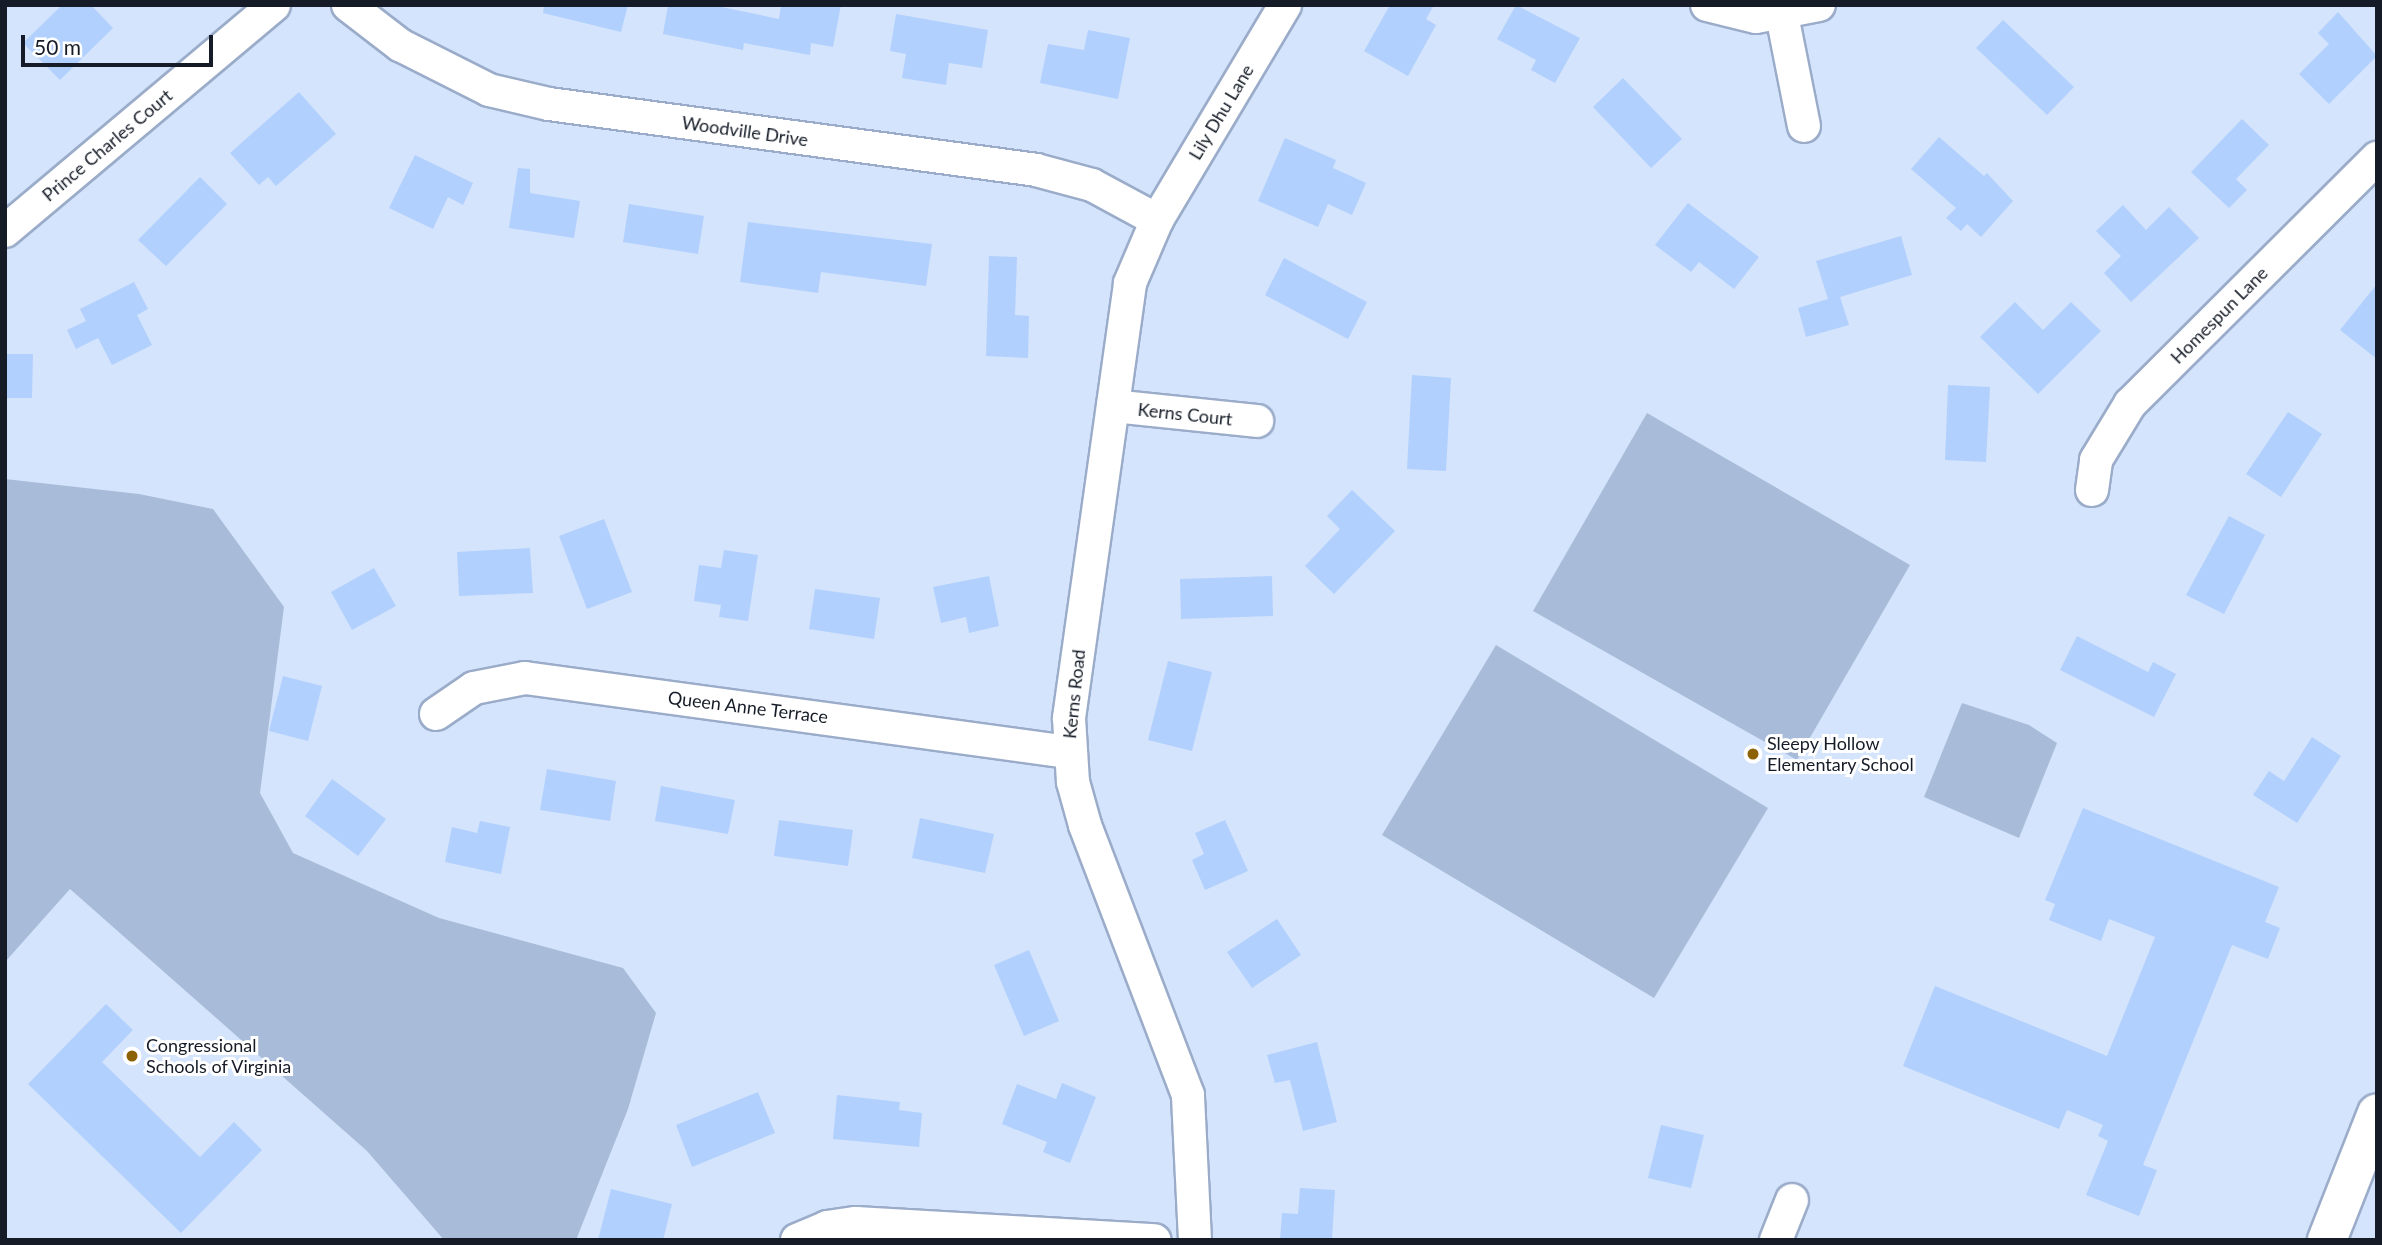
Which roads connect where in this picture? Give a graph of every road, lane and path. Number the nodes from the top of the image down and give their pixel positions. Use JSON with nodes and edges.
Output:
{"nodes":[{"id":1,"x":274,"y":5,"type":"edge"},
{"id":2,"x":348,"y":5,"type":"edge"},
{"id":3,"x":1284,"y":5,"type":"edge"},
{"id":4,"x":1707,"y":5,"type":"edge"},
{"id":5,"x":1819,"y":5,"type":"edge"},
{"id":6,"x":1782,"y":15,"type":"junction"},
{"id":7,"x":1804,"y":126,"type":"dead end"},
{"id":8,"x":2377,"y":158,"type":"edge"},
{"id":9,"x":1157,"y":220,"type":"junction"},
{"id":10,"x":5,"y":230,"type":"edge"},
{"id":11,"x":1112,"y":406,"type":"junction"},
{"id":12,"x":1257,"y":421,"type":"dead end"},
{"id":13,"x":2092,"y":490,"type":"dead end"},
{"id":14,"x":436,"y":714,"type":"dead end"},
{"id":15,"x":1069,"y":752,"type":"junction"},
{"id":16,"x":2377,"y":1113,"type":"edge"},
{"id":17,"x":1792,"y":1200,"type":"dead end"},
{"id":18,"x":797,"y":1240,"type":"edge"},
{"id":19,"x":1155,"y":1240,"type":"edge"},
{"id":20,"x":1195,"y":1240,"type":"edge"},
{"id":21,"x":1776,"y":1240,"type":"edge"},
{"id":22,"x":2327,"y":1240,"type":"edge"}],
"edges":[{"from":1,"to":10,"type":"street","name":"Prince Charles Court"},
{"from":2,"to":9,"type":"street","name":"Woodville Drive"},
{"from":3,"to":9,"type":"street","name":"Lily Dhu Lane"},
{"from":4,"to":6,"type":"street"},
{"from":5,"to":6,"type":"street"},
{"from":6,"to":7,"type":"street"},
{"from":8,"to":13,"type":"street","name":"Homespun Lane"},
{"from":9,"to":11,"type":"street","name":"Kerns Road"},
{"from":11,"to":12,"type":"street","name":"Kerns Court"},
{"from":11,"to":15,"type":"street","name":"Kerns Road"},
{"from":14,"to":15,"type":"street","name":"Queen Anne Terrace"},
{"from":15,"to":20,"type":"street","name":"Kerns Road"},
{"from":16,"to":22,"type":"main road"},
{"from":17,"to":21,"type":"street"},
{"from":18,"to":19,"type":"street"}]}
